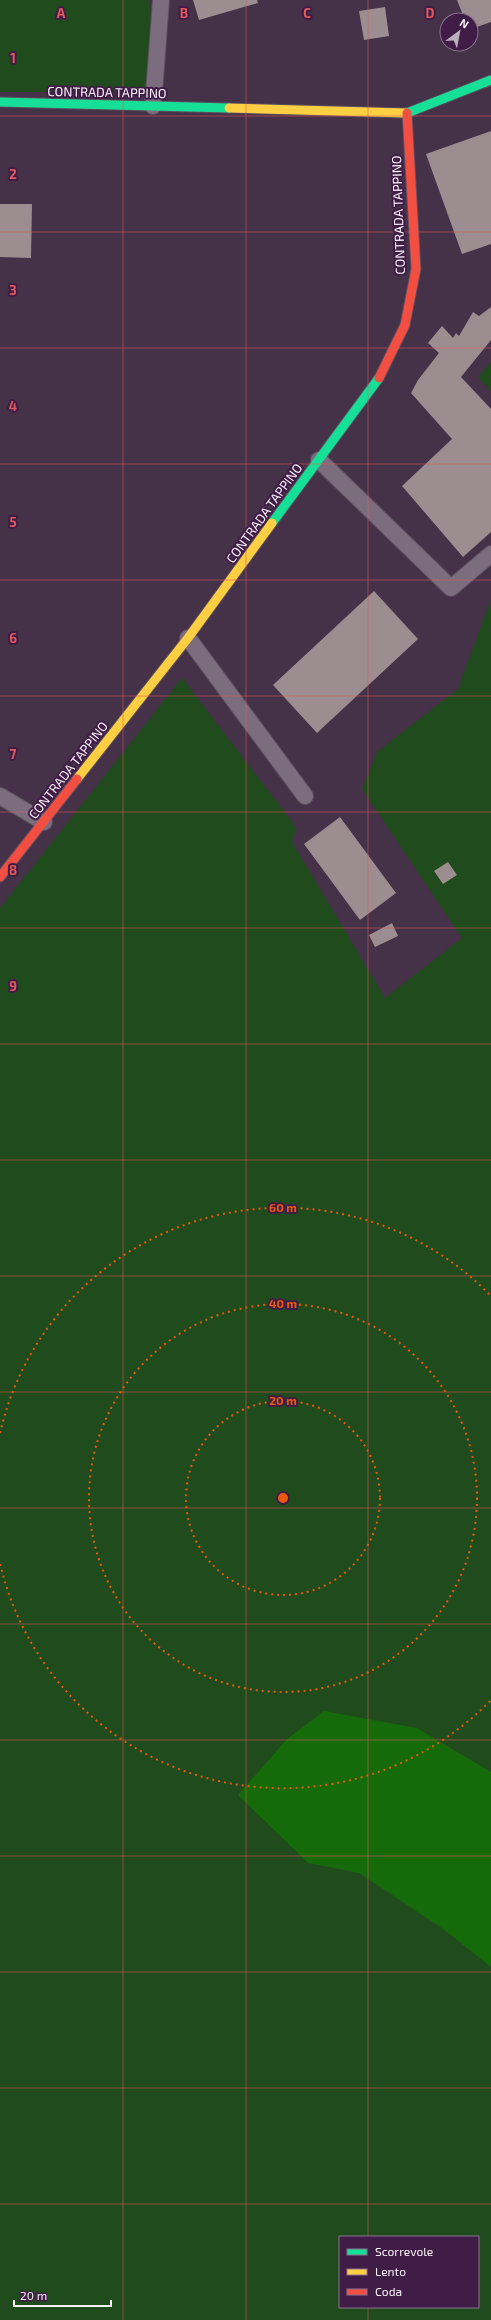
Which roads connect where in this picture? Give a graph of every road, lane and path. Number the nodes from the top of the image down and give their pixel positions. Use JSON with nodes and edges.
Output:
{"nodes":[{"id":1,"x":161,"y":0,"type":"edge"},
{"id":2,"x":491,"y":80,"type":"edge"},
{"id":3,"x":0,"y":102,"type":"edge"},
{"id":4,"x":153,"y":106,"type":"junction"},
{"id":5,"x":406,"y":113,"type":"junction"},
{"id":6,"x":319,"y":460,"type":"junction"},
{"id":7,"x":491,"y":554,"type":"edge"},
{"id":8,"x":188,"y":638,"type":"junction"},
{"id":9,"x":0,"y":796,"type":"edge"},
{"id":10,"x":305,"y":796,"type":"dead end"},
{"id":11,"x":44,"y":822,"type":"junction"},
{"id":12,"x":0,"y":877,"type":"edge"}],
"edges":[{"from":1,"to":4,"type":"lane"},
{"from":2,"to":5,"type":"street","name":"CONTRADA TAPPINO"},
{"from":3,"to":4,"type":"street","name":"CONTRADA TAPPINO"},
{"from":4,"to":5,"type":"street","name":"CONTRADA TAPPINO"},
{"from":5,"to":6,"type":"street","name":"CONTRADA TAPPINO"},
{"from":6,"to":7,"type":"lane"},
{"from":6,"to":8,"type":"street","name":"CONTRADA TAPPINO"},
{"from":8,"to":10,"type":"lane"},
{"from":8,"to":11,"type":"street","name":"CONTRADA TAPPINO"},
{"from":9,"to":11,"type":"lane"},
{"from":11,"to":12,"type":"street","name":"CONTRADA TAPPINO"}]}
